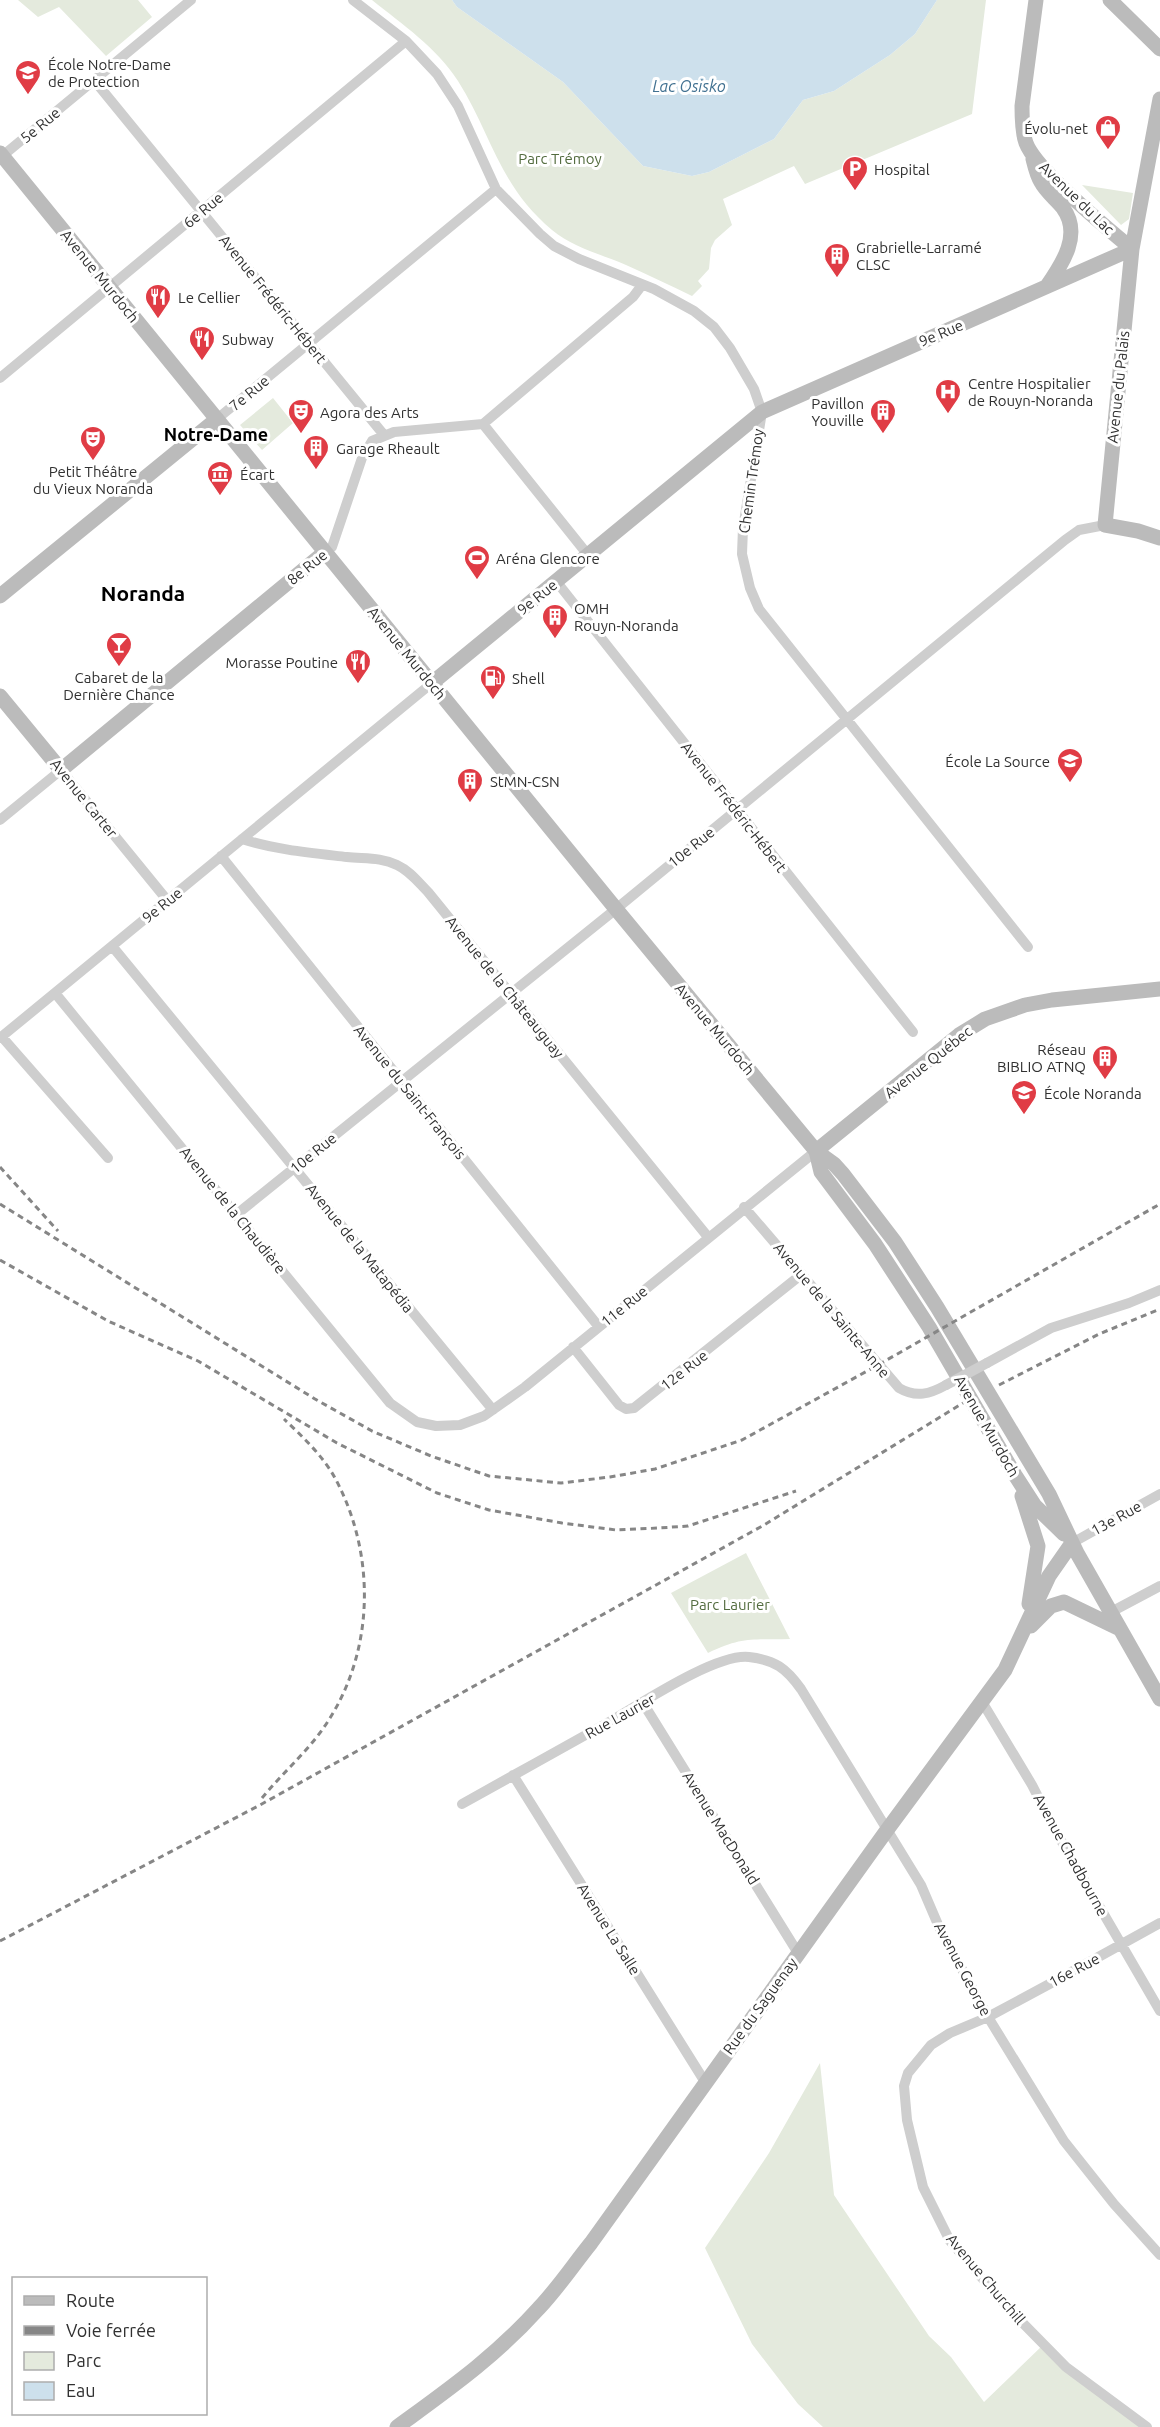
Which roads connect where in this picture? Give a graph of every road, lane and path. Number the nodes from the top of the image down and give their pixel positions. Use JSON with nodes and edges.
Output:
{"nodes":[{"id":1,"x":191,"y":0,"type":"edge"},
{"id":2,"x":353,"y":0,"type":"edge"},
{"id":3,"x":1036,"y":1,"type":"edge"},
{"id":4,"x":1110,"y":2,"type":"edge"},
{"id":5,"x":406,"y":41,"type":"junction"},
{"id":6,"x":1160,"y":49,"type":"edge"},
{"id":7,"x":94,"y":80,"type":"junction"},
{"id":8,"x":1160,"y":99,"type":"edge"},
{"id":9,"x":1030,"y":151,"type":"junction"},
{"id":10,"x":1,"y":156,"type":"edge"},
{"id":11,"x":496,"y":189,"type":"junction"},
{"id":12,"x":201,"y":211,"type":"junction"},
{"id":13,"x":1132,"y":249,"type":"junction"},
{"id":14,"x":642,"y":285,"type":"junction"},
{"id":15,"x":1047,"y":286,"type":"junction"},
{"id":16,"x":110,"y":287,"type":"junction"},
{"id":17,"x":309,"y":343,"type":"junction"},
{"id":18,"x":0,"y":378,"type":"edge"},
{"id":19,"x":762,"y":412,"type":"junction"},
{"id":20,"x":217,"y":419,"type":"junction"},
{"id":21,"x":483,"y":424,"type":"junction"},
{"id":22,"x":384,"y":435,"type":"junction"},
{"id":23,"x":1105,"y":525,"type":"junction"},
{"id":24,"x":1160,"y":538,"type":"edge"},
{"id":25,"x":325,"y":552,"type":"junction"},
{"id":26,"x":588,"y":555,"type":"junction"},
{"id":27,"x":556,"y":581,"type":"junction"},
{"id":28,"x":0,"y":596,"type":"edge"},
{"id":29,"x":432,"y":683,"type":"junction"},
{"id":30,"x":0,"y":696,"type":"edge"},
{"id":31,"x":846,"y":720,"type":"junction"},
{"id":32,"x":61,"y":770,"type":"junction"},
{"id":33,"x":736,"y":810,"type":"junction"},
{"id":34,"x":0,"y":820,"type":"edge"},
{"id":35,"x":243,"y":839,"type":"junction"},
{"id":36,"x":221,"y":856,"type":"junction"},
{"id":37,"x":167,"y":900,"type":"junction"},
{"id":38,"x":616,"y":909,"type":"junction"},
{"id":39,"x":112,"y":946,"type":"junction"},
{"id":40,"x":1029,"y":947,"type":"dead end"},
{"id":41,"x":1160,"y":989,"type":"edge"},
{"id":42,"x":55,"y":993,"type":"junction"},
{"id":43,"x":510,"y":994,"type":"junction"},
{"id":44,"x":913,"y":1032,"type":"dead end"},
{"id":45,"x":1,"y":1037,"type":"edge"},
{"id":46,"x":402,"y":1081,"type":"junction"},
{"id":47,"x":816,"y":1151,"type":"junction"},
{"id":48,"x":108,"y":1158,"type":"dead end"},
{"id":49,"x":294,"y":1168,"type":"junction"},
{"id":50,"x":744,"y":1207,"type":"junction"},
{"id":51,"x":237,"y":1214,"type":"junction"},
{"id":52,"x":708,"y":1237,"type":"junction"},
{"id":53,"x":802,"y":1274,"type":"junction"},
{"id":54,"x":1160,"y":1290,"type":"edge"},
{"id":55,"x":598,"y":1327,"type":"junction"},
{"id":56,"x":573,"y":1347,"type":"junction"},
{"id":57,"x":493,"y":1410,"type":"junction"},
{"id":58,"x":417,"y":1422,"type":"joint"},
{"id":59,"x":1007,"y":1463,"type":"junction"},
{"id":60,"x":1160,"y":1494,"type":"edge"},
{"id":61,"x":1072,"y":1543,"type":"junction"},
{"id":62,"x":1160,"y":1586,"type":"edge"},
{"id":63,"x":1111,"y":1612,"type":"junction"},
{"id":64,"x":1120,"y":1629,"type":"junction"},
{"id":65,"x":1017,"y":1645,"type":"junction"},
{"id":66,"x":785,"y":1668,"type":"joint"},
{"id":67,"x":1160,"y":1699,"type":"edge"},
{"id":68,"x":981,"y":1700,"type":"junction"},
{"id":69,"x":643,"y":1703,"type":"junction"},
{"id":70,"x":513,"y":1775,"type":"junction"},
{"id":71,"x":462,"y":1804,"type":"dead end"},
{"id":72,"x":887,"y":1830,"type":"junction"},
{"id":73,"x":1160,"y":1923,"type":"edge"},
{"id":74,"x":1122,"y":1944,"type":"junction"},
{"id":75,"x":798,"y":1953,"type":"junction"},
{"id":76,"x":1160,"y":2011,"type":"edge"},
{"id":77,"x":988,"y":2017,"type":"junction"},
{"id":78,"x":705,"y":2082,"type":"junction"},
{"id":79,"x":1160,"y":2255,"type":"edge"},
{"id":80,"x":397,"y":2427,"type":"edge"},
{"id":81,"x":1148,"y":2427,"type":"edge"}],
"edges":[{"from":1,"to":7,"type":"street","name":"5e Rue"},
{"from":2,"to":5,"type":"street","name":"Chemin Trémoy"},
{"from":3,"to":9,"type":"street","name":"Avenue du Lac"},
{"from":4,"to":6,"type":"street"},
{"from":5,"to":11,"type":"street","name":"Chemin Trémoy"},
{"from":5,"to":12,"type":"street","name":"6e Rue"},
{"from":7,"to":10,"type":"street","name":"5e Rue"},
{"from":7,"to":12,"type":"street","name":"Avenue Frédéric-Hébert"},
{"from":8,"to":13,"type":"street","name":"Avenue du Palais"},
{"from":9,"to":13,"type":"street","name":"Avenue du Lac"},
{"from":9,"to":15,"type":"street"},
{"from":10,"to":16,"type":"street","name":"Avenue Murdoch"},
{"from":11,"to":14,"type":"street","name":"Chemin Trémoy"},
{"from":11,"to":17,"type":"street","name":"7e Rue"},
{"from":12,"to":16,"type":"street","name":"6e Rue"},
{"from":12,"to":17,"type":"street","name":"Avenue Frédéric-Hébert"},
{"from":13,"to":15,"type":"street","name":"9e Rue"},
{"from":13,"to":23,"type":"street","name":"Avenue du Palais"},
{"from":14,"to":19,"type":"street","name":"Chemin Trémoy"},
{"from":14,"to":21,"type":"street"},
{"from":15,"to":19,"type":"street","name":"9e Rue"},
{"from":16,"to":18,"type":"street","name":"6e Rue"},
{"from":16,"to":20,"type":"street","name":"Avenue Murdoch"},
{"from":17,"to":20,"type":"street","name":"7e Rue"},
{"from":17,"to":22,"type":"street","name":"Avenue Frédéric-Hébert"},
{"from":19,"to":26,"type":"street","name":"9e Rue"},
{"from":19,"to":31,"type":"street","name":"Chemin Trémoy"},
{"from":20,"to":25,"type":"street","name":"Avenue Murdoch"},
{"from":20,"to":28,"type":"street","name":"7e Rue"},
{"from":21,"to":22,"type":"street"},
{"from":21,"to":26,"type":"street"},
{"from":22,"to":25,"type":"street","name":"8e Rue"},
{"from":23,"to":24,"type":"street","name":"10e Rue"},
{"from":23,"to":31,"type":"street","name":"10e Rue"},
{"from":25,"to":29,"type":"street","name":"Avenue Murdoch"},
{"from":25,"to":32,"type":"street","name":"8e Rue"},
{"from":26,"to":27,"type":"street","name":"9e Rue"},
{"from":27,"to":29,"type":"street","name":"9e Rue"},
{"from":27,"to":33,"type":"street","name":"Avenue Frédéric-Hébert"},
{"from":29,"to":35,"type":"street","name":"9e Rue"},
{"from":29,"to":38,"type":"street","name":"Avenue Murdoch"},
{"from":30,"to":32,"type":"street","name":"Avenue Carter"},
{"from":31,"to":33,"type":"street","name":"10e Rue"},
{"from":31,"to":40,"type":"street","name":"Chemin Trémoy"},
{"from":32,"to":34,"type":"street","name":"8e Rue"},
{"from":32,"to":37,"type":"street","name":"Avenue Carter"},
{"from":33,"to":38,"type":"street","name":"10e Rue"},
{"from":33,"to":44,"type":"street","name":"Avenue Frédéric-Hébert"},
{"from":35,"to":36,"type":"street","name":"9e Rue"},
{"from":35,"to":43,"type":"street","name":"Avenue de la Châteauguay"},
{"from":36,"to":37,"type":"street","name":"9e Rue"},
{"from":36,"to":46,"type":"street","name":"Avenue du Saint-François"},
{"from":37,"to":39,"type":"street","name":"9e Rue"},
{"from":38,"to":43,"type":"street","name":"10e Rue"},
{"from":38,"to":47,"type":"street","name":"Avenue Murdoch"},
{"from":39,"to":42,"type":"street","name":"9e Rue"},
{"from":39,"to":49,"type":"street","name":"Avenue de la Matapédia"},
{"from":41,"to":47,"type":"street","name":"Avenue Québec"},
{"from":42,"to":45,"type":"street","name":"9e Rue"},
{"from":42,"to":51,"type":"street","name":"Avenue de la Chaudière"},
{"from":43,"to":46,"type":"street","name":"10e Rue"},
{"from":43,"to":52,"type":"street","name":"Avenue de la Châteauguay"},
{"from":45,"to":48,"type":"street"},
{"from":46,"to":49,"type":"street","name":"10e Rue"},
{"from":46,"to":55,"type":"street","name":"Avenue du Saint-François"},
{"from":47,"to":50,"type":"street","name":"11e Rue"},
{"from":47,"to":59,"type":"street","name":"Avenue Murdoch"},
{"from":47,"to":61,"type":"street","name":"Avenue Murdoch"},
{"from":49,"to":51,"type":"street","name":"10e Rue"},
{"from":49,"to":57,"type":"street","name":"Avenue de la Matapédia"},
{"from":50,"to":52,"type":"street","name":"11e Rue"},
{"from":50,"to":53,"type":"street","name":"Avenue de la Sainte-Anne"},
{"from":51,"to":58,"type":"street","name":"Avenue de la Chaudière"},
{"from":52,"to":55,"type":"street","name":"11e Rue"},
{"from":53,"to":54,"type":"street","name":"Avenue de la Sainte-Anne","bridge":true},
{"from":53,"to":56,"type":"street","name":"12e Rue"},
{"from":55,"to":56,"type":"street","name":"11e Rue"},
{"from":56,"to":57,"type":"street","name":"11e Rue"},
{"from":57,"to":58,"type":"street","name":"11e Rue"},
{"from":59,"to":61,"type":"street","name":"Avenue Murdoch"},
{"from":59,"to":65,"type":"street"},
{"from":60,"to":61,"type":"street","name":"13e Rue"},
{"from":61,"to":63,"type":"street","name":"Avenue Murdoch"},
{"from":61,"to":65,"type":"street","name":"Rue du Saguenay"},
{"from":62,"to":63,"type":"street"},
{"from":63,"to":64,"type":"street","name":"Avenue Murdoch"},
{"from":64,"to":65,"type":"street"},
{"from":64,"to":67,"type":"street","name":"Avenue Murdoch"},
{"from":65,"to":68,"type":"street","name":"Rue du Saguenay"},
{"from":66,"to":69,"type":"street","name":"Rue Laurier"},
{"from":66,"to":72,"type":"street","name":"Avenue George"},
{"from":68,"to":72,"type":"street","name":"Rue du Saguenay"},
{"from":68,"to":74,"type":"street","name":"Avenue Chadbourne"},
{"from":69,"to":70,"type":"street","name":"Rue Laurier"},
{"from":69,"to":75,"type":"street","name":"Avenue MacDonald"},
{"from":70,"to":71,"type":"street","name":"Rue Laurier"},
{"from":70,"to":78,"type":"street","name":"Avenue La Salle"},
{"from":72,"to":75,"type":"street","name":"Rue du Saguenay"},
{"from":72,"to":77,"type":"street","name":"Avenue George"},
{"from":73,"to":74,"type":"street","name":"16e Rue"},
{"from":74,"to":76,"type":"street","name":"Avenue Chadbourne"},
{"from":74,"to":77,"type":"street","name":"16e Rue"},
{"from":75,"to":78,"type":"street","name":"Rue du Saguenay"},
{"from":77,"to":79,"type":"street","name":"Avenue George"},
{"from":77,"to":81,"type":"street","name":"Avenue Churchill"},
{"from":78,"to":80,"type":"street","name":"Rue du Saguenay"}]}
